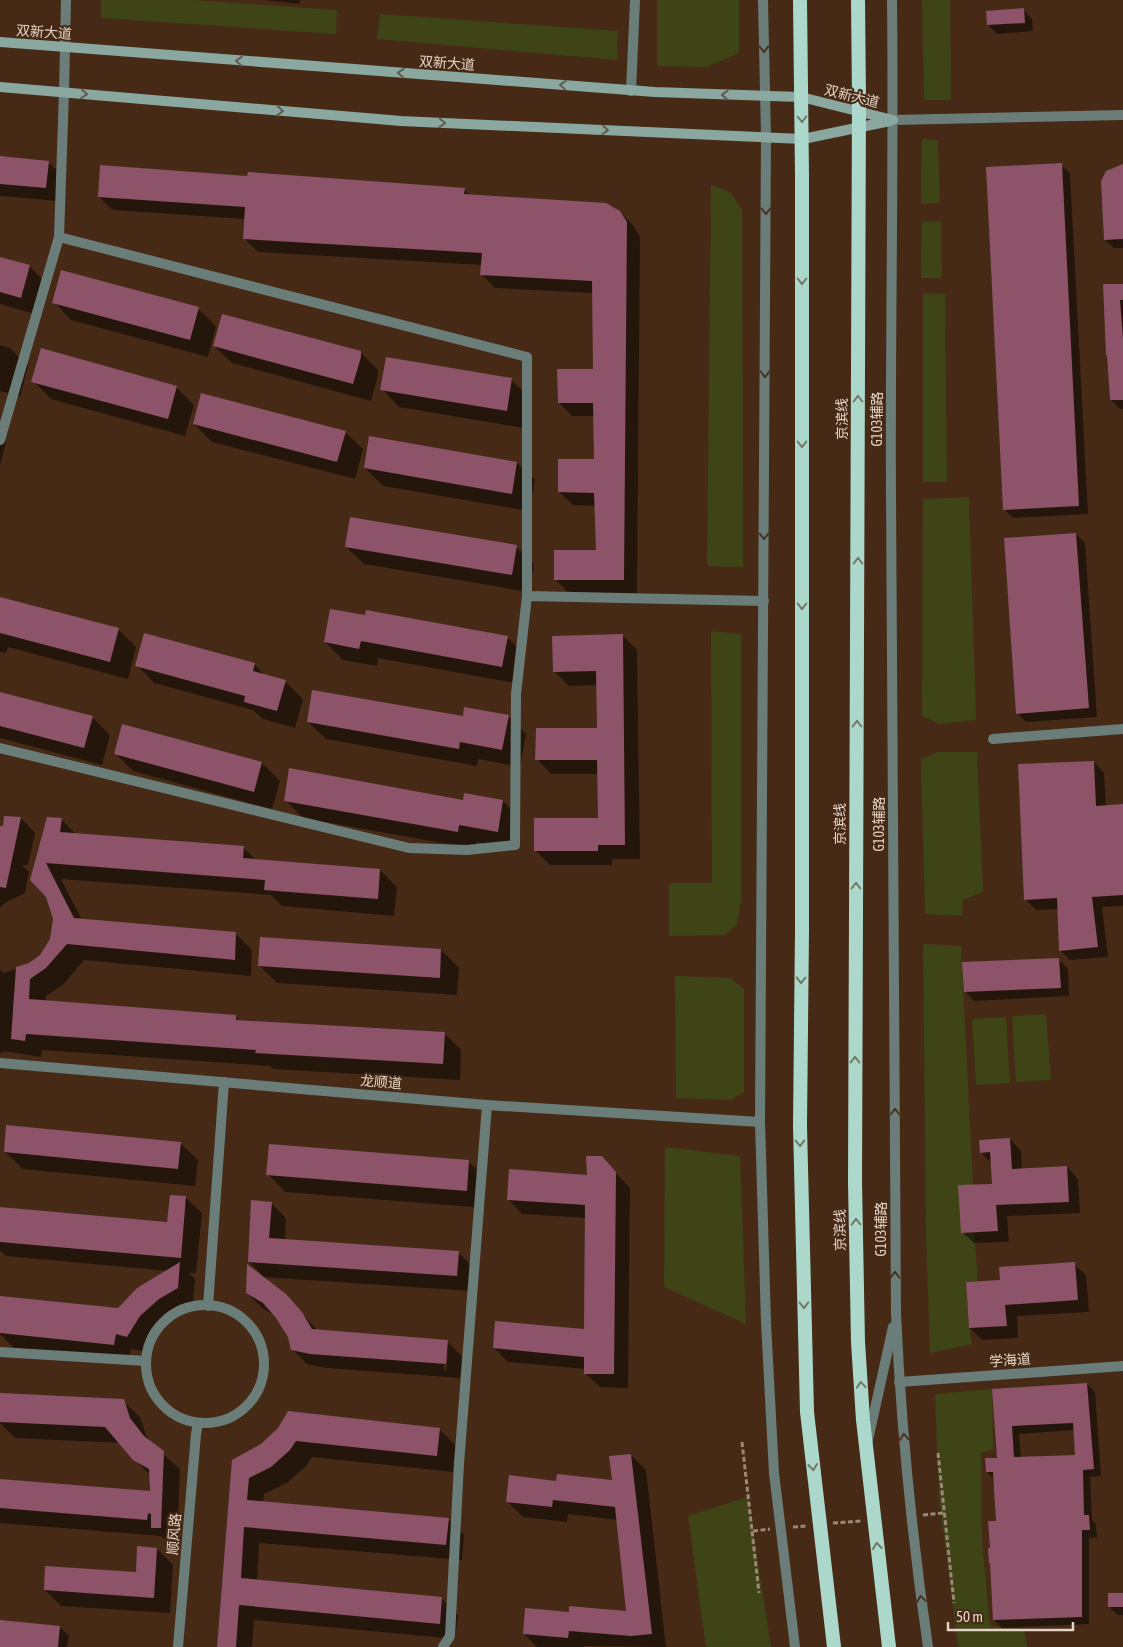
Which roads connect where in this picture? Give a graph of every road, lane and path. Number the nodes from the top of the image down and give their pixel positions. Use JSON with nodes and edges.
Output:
{"nodes":[{"id":1,"x":66,"y":0,"type":"edge"},
{"id":2,"x":635,"y":0,"type":"edge"},
{"id":3,"x":763,"y":0,"type":"edge"},
{"id":4,"x":800,"y":0,"type":"edge"},
{"id":5,"x":858,"y":0,"type":"edge"},
{"id":6,"x":892,"y":0,"type":"edge"},
{"id":7,"x":0,"y":42,"type":"edge"},
{"id":8,"x":65,"y":47,"type":"junction"},
{"id":9,"x":0,"y":87,"type":"edge"},
{"id":10,"x":631,"y":91,"type":"junction"},
{"id":11,"x":64,"y":92,"type":"junction"},
{"id":12,"x":765,"y":97,"type":"junction"},
{"id":13,"x":1123,"y":115,"type":"edge"},
{"id":14,"x":893,"y":120,"type":"junction"},
{"id":15,"x":766,"y":136,"type":"junction"},
{"id":16,"x":59,"y":237,"type":"junction"},
{"id":17,"x":0,"y":440,"type":"edge"},
{"id":18,"x":527,"y":596,"type":"junction"},
{"id":19,"x":764,"y":601,"type":"junction"},
{"id":20,"x":1123,"y":729,"type":"edge"},
{"id":21,"x":993,"y":739,"type":"dead end"},
{"id":22,"x":0,"y":748,"type":"edge"},
{"id":23,"x":0,"y":1062,"type":"edge"},
{"id":24,"x":224,"y":1082,"type":"junction"},
{"id":25,"x":487,"y":1105,"type":"junction"},
{"id":26,"x":760,"y":1122,"type":"junction"},
{"id":27,"x":208,"y":1306,"type":"junction"},
{"id":28,"x":896,"y":1314,"type":"junction"},
{"id":29,"x":0,"y":1352,"type":"edge"},
{"id":30,"x":146,"y":1361,"type":"junction"},
{"id":31,"x":1123,"y":1366,"type":"edge"},
{"id":32,"x":899,"y":1382,"type":"junction"},
{"id":33,"x":198,"y":1423,"type":"junction"},
{"id":34,"x":742,"y":1442,"type":"dead end"},
{"id":35,"x":865,"y":1450,"type":"junction"},
{"id":36,"x":938,"y":1453,"type":"dead end"},
{"id":37,"x":944,"y":1513,"type":"junction"},
{"id":38,"x":916,"y":1515,"type":"dead end"},
{"id":39,"x":868,"y":1520,"type":"dead end"},
{"id":40,"x":830,"y":1524,"type":"dead end"},
{"id":41,"x":810,"y":1526,"type":"dead end"},
{"id":42,"x":791,"y":1527,"type":"dead end"},
{"id":43,"x":772,"y":1529,"type":"dead end"},
{"id":44,"x":753,"y":1531,"type":"junction"},
{"id":45,"x":759,"y":1593,"type":"dead end"},
{"id":46,"x":954,"y":1603,"type":"dead end"},
{"id":47,"x":178,"y":1647,"type":"edge"},
{"id":48,"x":443,"y":1647,"type":"edge"},
{"id":49,"x":795,"y":1647,"type":"edge"},
{"id":50,"x":834,"y":1647,"type":"edge"},
{"id":51,"x":889,"y":1647,"type":"edge"},
{"id":52,"x":928,"y":1647,"type":"edge"}],
"edges":[{"from":1,"to":8,"type":"street"},
{"from":2,"to":10,"type":"street"},
{"from":3,"to":12,"type":"street","one_way":true},
{"from":4,"to":50,"type":"highway","one_way":true},
{"from":35,"to":5,"type":"highway","name":"京滨线","one_way":true},
{"from":6,"to":14,"type":"street","name":"G103辅路"},
{"from":7,"to":8,"type":"main road","name":"双新大道"},
{"from":10,"to":8,"type":"main road","name":"双新大道","one_way":true},
{"from":8,"to":11,"type":"street"},
{"from":9,"to":11,"type":"main road","name":"双新大道"},
{"from":12,"to":10,"type":"main road","name":"双新大道","one_way":true},
{"from":11,"to":15,"type":"main road","name":"双新大道","one_way":true},
{"from":11,"to":16,"type":"street"},
{"from":12,"to":14,"type":"main road","name":"双新大道"},
{"from":12,"to":15,"type":"street"},
{"from":13,"to":14,"type":"street"},
{"from":14,"to":15,"type":"main road","name":"双新大道"},
{"from":28,"to":14,"type":"street","name":"G103辅路","one_way":true},
{"from":15,"to":19,"type":"street","one_way":true},
{"from":16,"to":17,"type":"street"},
{"from":16,"to":18,"type":"street"},
{"from":18,"to":19,"type":"street"},
{"from":18,"to":22,"type":"street"},
{"from":19,"to":26,"type":"street"},
{"from":20,"to":21,"type":"street"},
{"from":23,"to":24,"type":"street","name":"龙顺道"},
{"from":24,"to":25,"type":"street","name":"龙顺道"},
{"from":24,"to":27,"type":"street"},
{"from":25,"to":26,"type":"street","name":"龙顺道"},
{"from":25,"to":48,"type":"street"},
{"from":26,"to":49,"type":"street"},
{"from":27,"to":30,"type":"street"},
{"from":27,"to":33,"type":"street"},
{"from":28,"to":32,"type":"street","name":"G103辅路"},
{"from":28,"to":35,"type":"street"},
{"from":29,"to":30,"type":"street"},
{"from":30,"to":33,"type":"street"},
{"from":31,"to":32,"type":"street","name":"学海道"},
{"from":52,"to":32,"type":"street","name":"G103辅路","one_way":true},
{"from":33,"to":47,"type":"street","name":"顺风路"},
{"from":34,"to":44,"type":"path"},
{"from":51,"to":35,"type":"highway","name":"京滨线","one_way":true},
{"from":36,"to":37,"type":"path"},
{"from":37,"to":38,"type":"path"},
{"from":37,"to":46,"type":"path"},
{"from":39,"to":40,"type":"path"},
{"from":41,"to":42,"type":"path"},
{"from":43,"to":44,"type":"path"},
{"from":44,"to":45,"type":"path"}]}
